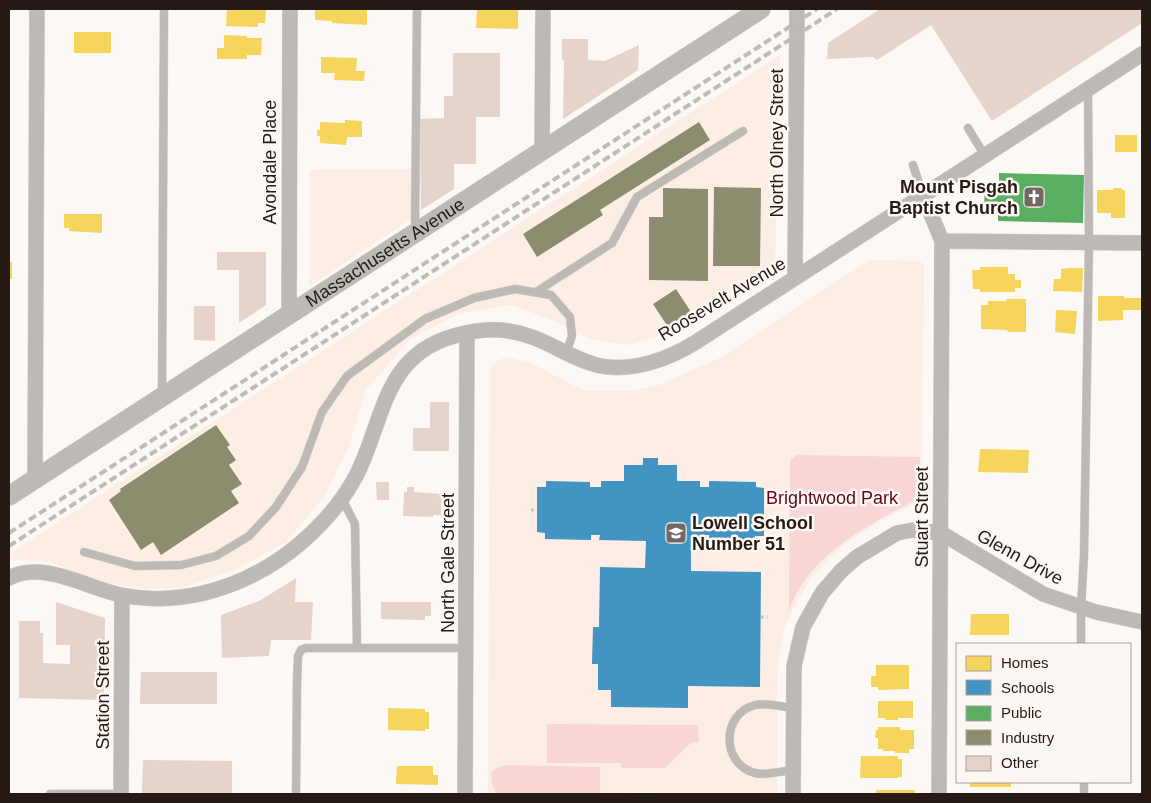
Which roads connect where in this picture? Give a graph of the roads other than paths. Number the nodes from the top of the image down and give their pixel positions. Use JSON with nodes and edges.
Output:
{"nodes":[{"id":1,"x":37,"y":9,"type":"edge"},
{"id":2,"x":164,"y":9,"type":"edge"},
{"id":3,"x":290,"y":9,"type":"edge"},
{"id":4,"x":418,"y":9,"type":"edge"},
{"id":5,"x":544,"y":9,"type":"edge"},
{"id":6,"x":761,"y":9,"type":"edge"},
{"id":7,"x":797,"y":9,"type":"edge"},
{"id":8,"x":1142,"y":54,"type":"edge"},
{"id":9,"x":1088,"y":89,"type":"junction"},
{"id":10,"x":968,"y":128,"type":"dead end"},
{"id":11,"x":743,"y":132,"type":"dead end"},
{"id":12,"x":542,"y":150,"type":"junction"},
{"id":13,"x":985,"y":156,"type":"junction"},
{"id":14,"x":913,"y":165,"type":"dead end"},
{"id":15,"x":923,"y":195,"type":"junction"},
{"id":16,"x":415,"y":234,"type":"junction"},
{"id":17,"x":942,"y":241,"type":"junction"},
{"id":18,"x":1089,"y":242,"type":"junction"},
{"id":19,"x":1142,"y":243,"type":"edge"},
{"id":20,"x":795,"y":278,"type":"junction"},
{"id":21,"x":536,"y":292,"type":"junction"},
{"id":22,"x":289,"y":316,"type":"junction"},
{"id":23,"x":467,"y":333,"type":"junction"},
{"id":24,"x":566,"y":353,"type":"junction"},
{"id":25,"x":162,"y":398,"type":"junction"},
{"id":26,"x":35,"y":479,"type":"junction"},
{"id":27,"x":9,"y":496,"type":"edge"},
{"id":28,"x":342,"y":499,"type":"junction"},
{"id":29,"x":941,"y":533,"type":"junction"},
{"id":30,"x":84,"y":552,"type":"dead end"},
{"id":31,"x":9,"y":578,"type":"edge"},
{"id":32,"x":122,"y":595,"type":"junction"},
{"id":33,"x":1080,"y":607,"type":"junction"},
{"id":34,"x":1142,"y":622,"type":"edge"},
{"id":35,"x":1081,"y":643,"type":"edge"},
{"id":36,"x":357,"y":648,"type":"junction"},
{"id":37,"x":467,"y":648,"type":"junction"},
{"id":38,"x":793,"y":708,"type":"junction"},
{"id":39,"x":793,"y":770,"type":"junction"},
{"id":40,"x":50,"y":794,"type":"edge"},
{"id":41,"x":121,"y":794,"type":"edge"},
{"id":42,"x":296,"y":794,"type":"edge"},
{"id":43,"x":465,"y":794,"type":"edge"},
{"id":44,"x":792,"y":794,"type":"edge"},
{"id":45,"x":939,"y":794,"type":"edge"}],
"edges":[{"from":1,"to":26,"type":"street"},
{"from":2,"to":25,"type":"lane"},
{"from":3,"to":22,"type":"street","name":"Avondale Place"},
{"from":4,"to":16,"type":"lane"},
{"from":5,"to":12,"type":"street"},
{"from":6,"to":12,"type":"street","name":"Massachusetts Avenue"},
{"from":7,"to":20,"type":"street","name":"North Olney Street"},
{"from":8,"to":9,"type":"street","name":"Roosevelt Avenue"},
{"from":9,"to":13,"type":"street","name":"Roosevelt Avenue"},
{"from":9,"to":18,"type":"lane"},
{"from":10,"to":13,"type":"lane"},
{"from":11,"to":21,"type":"lane"},
{"from":12,"to":16,"type":"street","name":"Massachusetts Avenue"},
{"from":13,"to":15,"type":"street","name":"Roosevelt Avenue"},
{"from":14,"to":15,"type":"lane"},
{"from":15,"to":17,"type":"street"},
{"from":15,"to":20,"type":"street","name":"Roosevelt Avenue"},
{"from":16,"to":22,"type":"street","name":"Massachusetts Avenue"},
{"from":17,"to":18,"type":"street"},
{"from":17,"to":29,"type":"street","name":"Stuart Street"},
{"from":18,"to":19,"type":"street"},
{"from":18,"to":33,"type":"lane"},
{"from":20,"to":24,"type":"street","name":"Roosevelt Avenue"},
{"from":21,"to":24,"type":"lane"},
{"from":21,"to":30,"type":"lane"},
{"from":22,"to":25,"type":"street","name":"Massachusetts Avenue"},
{"from":23,"to":24,"type":"street","name":"Roosevelt Avenue"},
{"from":23,"to":28,"type":"street","name":"Roosevelt Avenue"},
{"from":23,"to":37,"type":"street","name":"North Gale Street"},
{"from":25,"to":26,"type":"street","name":"Massachusetts Avenue"},
{"from":26,"to":27,"type":"street","name":"Massachusetts Avenue"},
{"from":28,"to":32,"type":"street","name":"Roosevelt Avenue"},
{"from":28,"to":36,"type":"lane"},
{"from":29,"to":33,"type":"street","name":"Glenn Drive"},
{"from":29,"to":38,"type":"street"},
{"from":29,"to":45,"type":"street","name":"Stuart Street"},
{"from":31,"to":32,"type":"street","name":"Roosevelt Avenue"},
{"from":32,"to":41,"type":"street","name":"Station Street"},
{"from":33,"to":34,"type":"street","name":"Glenn Drive"},
{"from":33,"to":35,"type":"lane"},
{"from":36,"to":37,"type":"lane"},
{"from":36,"to":42,"type":"lane"},
{"from":37,"to":43,"type":"street","name":"North Gale Street"},
{"from":38,"to":39,"type":"street"},
{"from":38,"to":39,"type":"lane"},
{"from":39,"to":44,"type":"street"},
{"from":40,"to":41,"type":"lane"}]}
